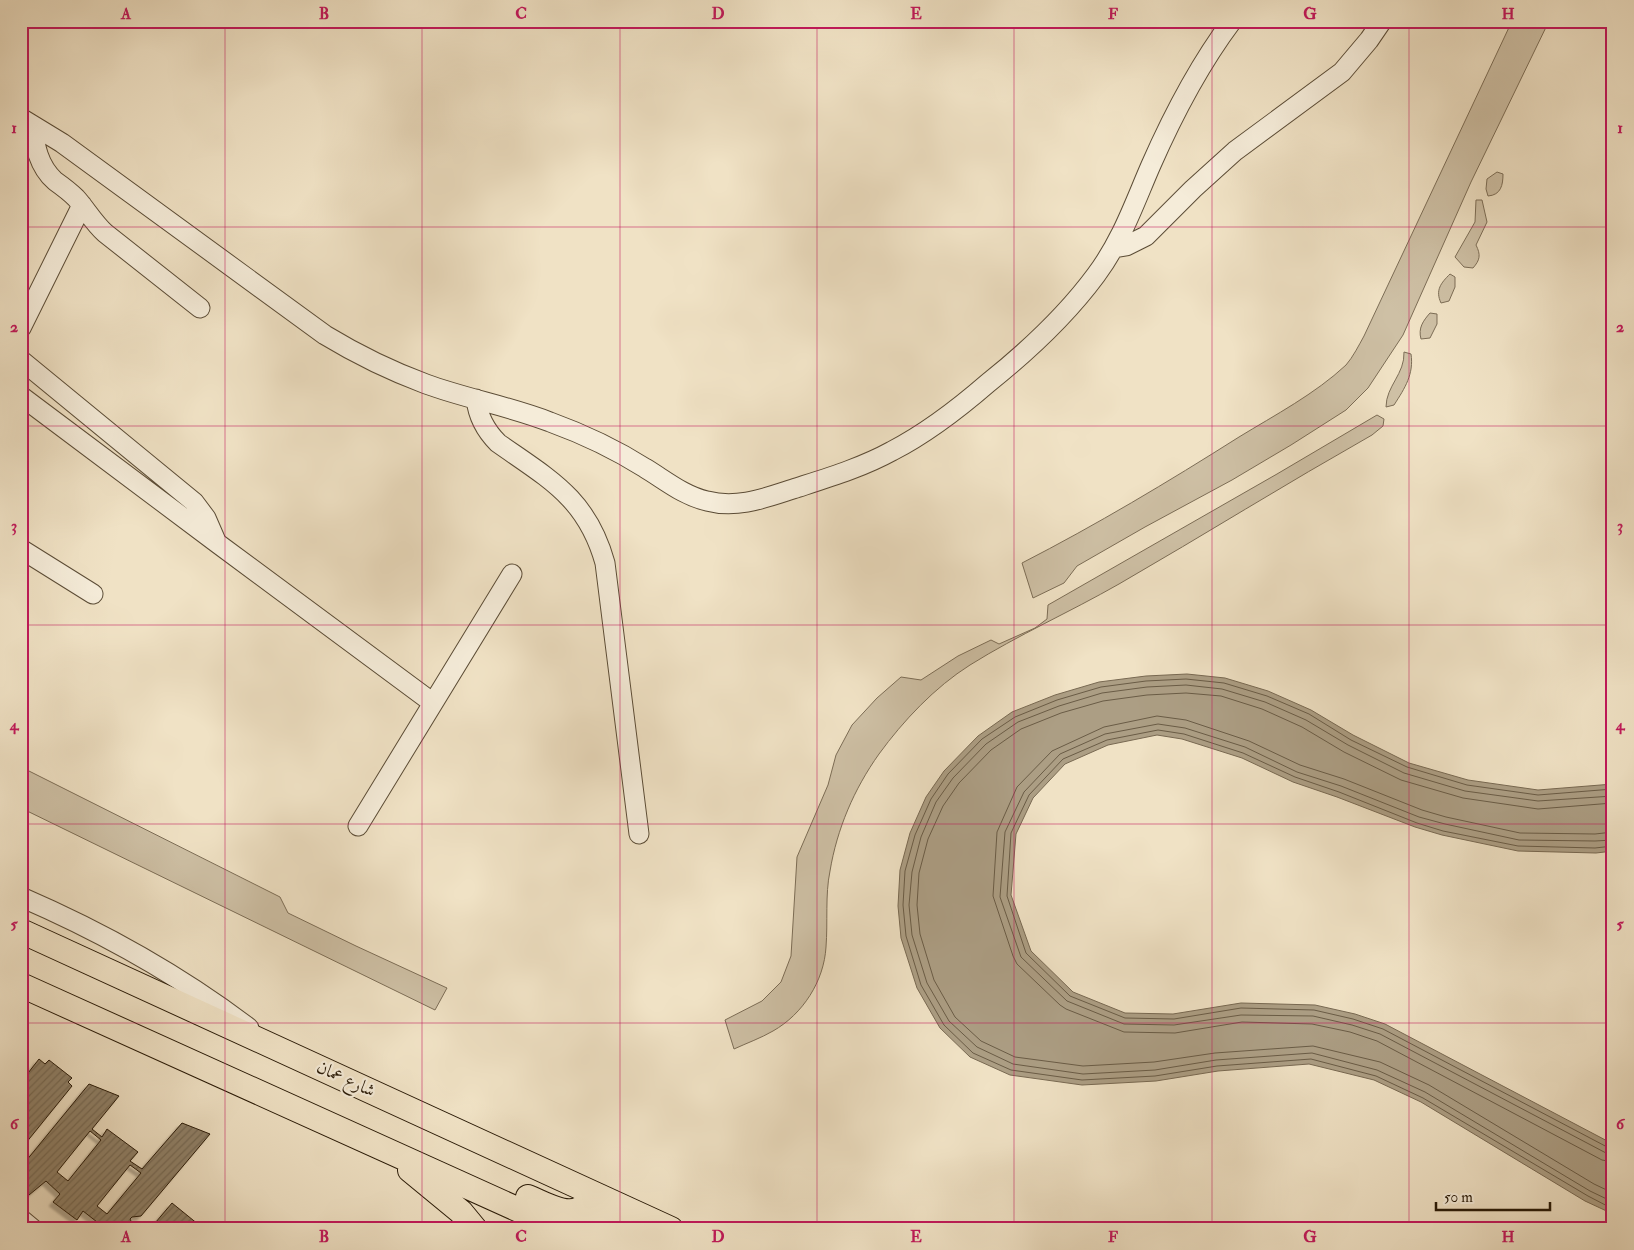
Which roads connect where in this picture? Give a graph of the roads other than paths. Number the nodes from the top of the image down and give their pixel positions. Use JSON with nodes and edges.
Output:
{"nodes":[{"id":1,"x":1232,"y":21,"type":"edge"},
{"id":2,"x":1382,"y":21,"type":"edge"},
{"id":3,"x":27,"y":122,"type":"edge"},
{"id":4,"x":82,"y":205,"type":"junction"},
{"id":5,"x":1114,"y":248,"type":"junction"},
{"id":6,"x":200,"y":308,"type":"dead end"},
{"id":7,"x":21,"y":328,"type":"edge"},
{"id":8,"x":21,"y":360,"type":"edge"},
{"id":9,"x":21,"y":396,"type":"edge"},
{"id":10,"x":476,"y":398,"type":"junction"},
{"id":11,"x":217,"y":543,"type":"junction"},
{"id":12,"x":21,"y":548,"type":"edge"},
{"id":13,"x":512,"y":574,"type":"dead end"},
{"id":14,"x":93,"y":594,"type":"dead end"},
{"id":15,"x":433,"y":703,"type":"junction"},
{"id":16,"x":358,"y":826,"type":"dead end"},
{"id":17,"x":639,"y":834,"type":"dead end"},
{"id":18,"x":21,"y":897,"type":"edge"},
{"id":19,"x":21,"y":931,"type":"edge"},
{"id":20,"x":21,"y":986,"type":"edge"},
{"id":21,"x":270,"y":1044,"type":"junction"},
{"id":22,"x":315,"y":1118,"type":"junction"},
{"id":23,"x":385,"y":1150,"type":"junction"},
{"id":24,"x":589,"y":1204,"type":"edge"},
{"id":25,"x":21,"y":1219,"type":"edge"},
{"id":26,"x":556,"y":1223,"type":"edge"},
{"id":27,"x":33,"y":1229,"type":"edge"},
{"id":28,"x":475,"y":1229,"type":"edge"},
{"id":29,"x":619,"y":1229,"type":"edge"},
{"id":30,"x":670,"y":1229,"type":"edge"}],
"edges":[{"from":1,"to":5,"type":"street"},
{"from":2,"to":5,"type":"street"},
{"from":3,"to":4,"type":"street"},
{"from":3,"to":10,"type":"street"},
{"from":4,"to":6,"type":"street"},
{"from":4,"to":7,"type":"street"},
{"from":5,"to":10,"type":"street"},
{"from":8,"to":11,"type":"street"},
{"from":9,"to":11,"type":"street"},
{"from":10,"to":17,"type":"street"},
{"from":11,"to":15,"type":"street"},
{"from":12,"to":14,"type":"street"},
{"from":13,"to":15,"type":"street"},
{"from":15,"to":16,"type":"street"},
{"from":18,"to":21,"type":"street"},
{"from":19,"to":21,"type":"main road","name":"شارع عمان"},
{"from":20,"to":22,"type":"main road"},
{"from":21,"to":24,"type":"main road","name":"شارع عمان"},
{"from":22,"to":23,"type":"main road"},
{"from":22,"to":26,"type":"main road"},
{"from":23,"to":26,"type":"main road"},
{"from":23,"to":28,"type":"main road"},
{"from":24,"to":26,"type":"main road"},
{"from":24,"to":26,"type":"main road"},
{"from":24,"to":29,"type":"main road"},
{"from":24,"to":30,"type":"main road","name":"شارع عمان"},
{"from":25,"to":27,"type":"street"}]}
